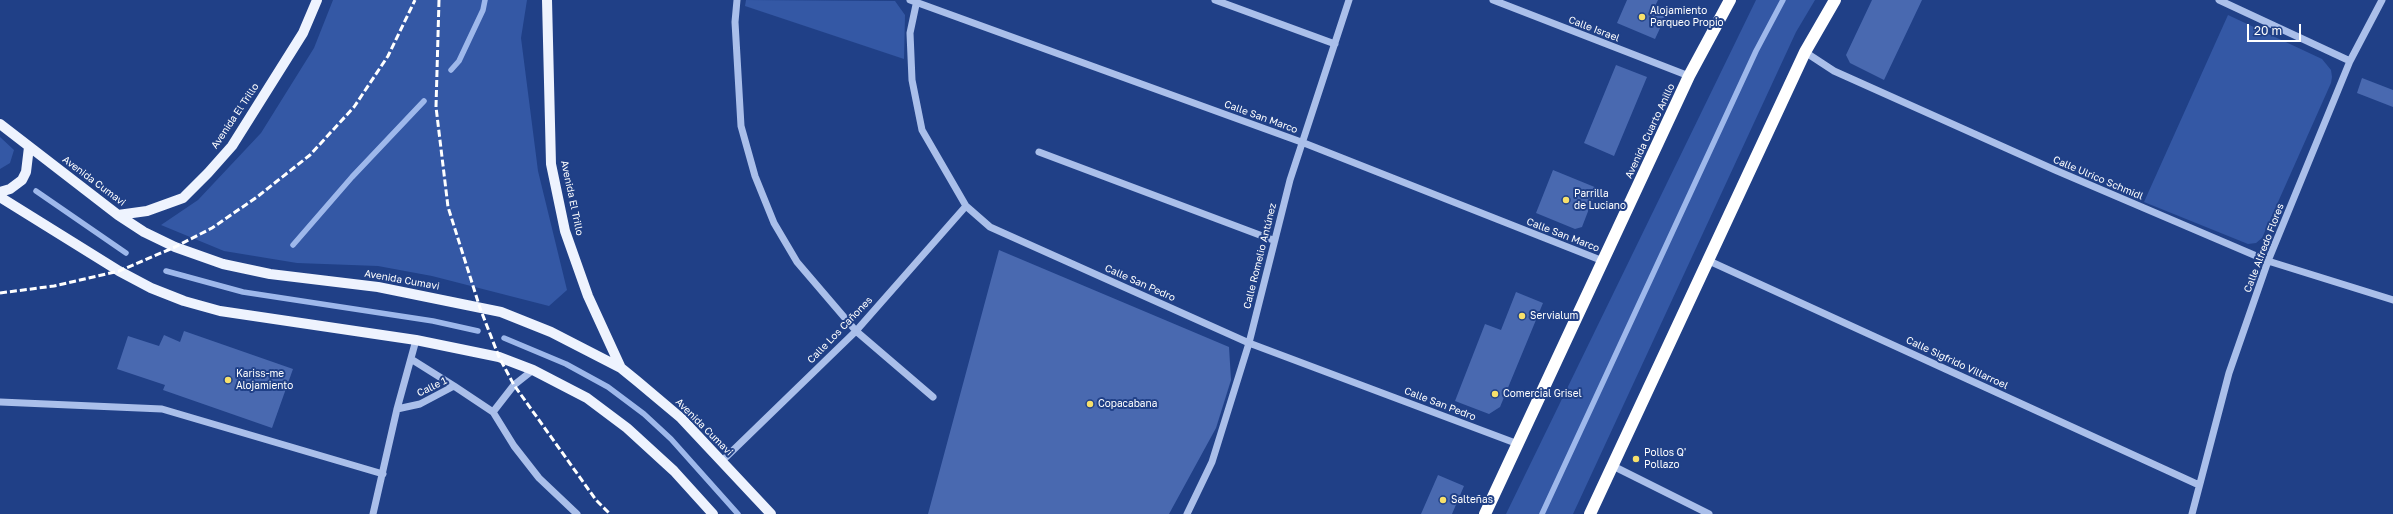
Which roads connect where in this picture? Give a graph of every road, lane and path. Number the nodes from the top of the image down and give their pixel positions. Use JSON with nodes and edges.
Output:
{"nodes":[{"id":1,"x":317,"y":0,"type":"edge"},
{"id":2,"x":547,"y":0,"type":"edge"},
{"id":3,"x":737,"y":0,"type":"edge"},
{"id":4,"x":1215,"y":0,"type":"edge"},
{"id":5,"x":1350,"y":0,"type":"edge"},
{"id":6,"x":1493,"y":0,"type":"edge"},
{"id":7,"x":1730,"y":0,"type":"edge"},
{"id":8,"x":1835,"y":0,"type":"edge"},
{"id":9,"x":2219,"y":0,"type":"edge"},
{"id":10,"x":2382,"y":0,"type":"edge"},
{"id":11,"x":914,"y":1,"type":"edge"},
{"id":12,"x":1335,"y":44,"type":"junction"},
{"id":13,"x":1805,"y":52,"type":"junction"},
{"id":14,"x":2350,"y":61,"type":"junction"},
{"id":15,"x":1689,"y":76,"type":"junction"},
{"id":16,"x":0,"y":124,"type":"edge"},
{"id":17,"x":1304,"y":143,"type":"junction"},
{"id":18,"x":29,"y":147,"type":"junction"},
{"id":19,"x":1039,"y":152,"type":"dead end"},
{"id":20,"x":0,"y":192,"type":"edge"},
{"id":21,"x":0,"y":197,"type":"edge"},
{"id":22,"x":966,"y":206,"type":"junction"},
{"id":23,"x":118,"y":215,"type":"junction"},
{"id":24,"x":1274,"y":240,"type":"junction"},
{"id":25,"x":1707,"y":260,"type":"junction"},
{"id":26,"x":1602,"y":261,"type":"junction"},
{"id":27,"x":2268,"y":261,"type":"junction"},
{"id":28,"x":2393,"y":300,"type":"edge"},
{"id":29,"x":856,"y":331,"type":"junction"},
{"id":30,"x":416,"y":340,"type":"junction"},
{"id":31,"x":1249,"y":343,"type":"junction"},
{"id":32,"x":411,"y":359,"type":"junction"},
{"id":33,"x":621,"y":368,"type":"junction"},
{"id":34,"x":533,"y":370,"type":"junction"},
{"id":35,"x":454,"y":386,"type":"junction"},
{"id":36,"x":933,"y":397,"type":"dead end"},
{"id":37,"x":0,"y":402,"type":"edge"},
{"id":38,"x":397,"y":409,"type":"junction"},
{"id":39,"x":493,"y":412,"type":"junction"},
{"id":40,"x":1518,"y":444,"type":"junction"},
{"id":41,"x":722,"y":462,"type":"junction"},
{"id":42,"x":1613,"y":466,"type":"junction"},
{"id":43,"x":383,"y":474,"type":"junction"},
{"id":44,"x":2199,"y":485,"type":"junction"},
{"id":45,"x":373,"y":514,"type":"edge"},
{"id":46,"x":577,"y":514,"type":"edge"},
{"id":47,"x":713,"y":514,"type":"edge"},
{"id":48,"x":771,"y":514,"type":"edge"},
{"id":49,"x":1187,"y":514,"type":"edge"},
{"id":50,"x":1485,"y":514,"type":"edge"},
{"id":51,"x":1590,"y":514,"type":"edge"},
{"id":52,"x":1709,"y":514,"type":"edge"},
{"id":53,"x":2192,"y":514,"type":"edge"}],
"edges":[{"from":1,"to":23,"type":"main road","name":"Avenida El Trillo"},
{"from":2,"to":33,"type":"main road","name":"Avenida El Trillo"},
{"from":3,"to":29,"type":"street"},
{"from":4,"to":12,"type":"street"},
{"from":5,"to":12,"type":"street","name":"Calle Romelio Antúnez"},
{"from":6,"to":15,"type":"street","name":"Calle Israel"},
{"from":7,"to":15,"type":"highway","name":"Avenida Cuarto Anillo"},
{"from":8,"to":13,"type":"highway"},
{"from":9,"to":14,"type":"street"},
{"from":10,"to":14,"type":"street","name":"Calle Alfredo Flores"},
{"from":11,"to":17,"type":"street","name":"Calle San Marco"},
{"from":11,"to":22,"type":"street","name":"Calle San Pedro"},
{"from":12,"to":17,"type":"street","name":"Calle Romelio Antúnez"},
{"from":13,"to":25,"type":"highway"},
{"from":13,"to":27,"type":"street","name":"Calle Ulrico Schmidl"},
{"from":14,"to":27,"type":"street","name":"Calle Alfredo Flores"},
{"from":15,"to":26,"type":"highway","name":"Avenida Cuarto Anillo"},
{"from":16,"to":18,"type":"main road","name":"Avenida Cumavi"},
{"from":17,"to":24,"type":"street","name":"Calle Romelio Antúnez"},
{"from":17,"to":26,"type":"street","name":"Calle San Marco"},
{"from":18,"to":20,"type":"main road"},
{"from":18,"to":23,"type":"main road","name":"Avenida Cumavi"},
{"from":19,"to":24,"type":"street"},
{"from":21,"to":30,"type":"main road"},
{"from":22,"to":29,"type":"street","name":"Calle Los Cañones"},
{"from":22,"to":31,"type":"street","name":"Calle San Pedro"},
{"from":23,"to":33,"type":"main road","name":"Avenida Cumavi"},
{"from":24,"to":31,"type":"street","name":"Calle Romelio Antúnez"},
{"from":25,"to":42,"type":"highway"},
{"from":25,"to":44,"type":"street","name":"Calle Sigfrido Villarroel"},
{"from":26,"to":40,"type":"highway","name":"Avenida Cuarto Anillo"},
{"from":27,"to":28,"type":"street","name":"Calle Ulrico Schmidl"},
{"from":27,"to":44,"type":"street","name":"Calle Alfredo Flores"},
{"from":29,"to":36,"type":"street"},
{"from":29,"to":41,"type":"street","name":"Calle Los Cañones"},
{"from":30,"to":32,"type":"street"},
{"from":30,"to":34,"type":"main road"},
{"from":31,"to":40,"type":"street","name":"Calle San Pedro"},
{"from":31,"to":49,"type":"street","name":"Calle Romelio Antúnez"},
{"from":32,"to":35,"type":"street"},
{"from":32,"to":38,"type":"street"},
{"from":33,"to":41,"type":"main road","name":"Avenida Cumavi"},
{"from":34,"to":39,"type":"street"},
{"from":34,"to":47,"type":"main road"},
{"from":35,"to":38,"type":"street","name":"Calle 1"},
{"from":35,"to":39,"type":"street","name":"Calle 1"},
{"from":37,"to":43,"type":"street"},
{"from":38,"to":43,"type":"street"},
{"from":39,"to":46,"type":"street"},
{"from":40,"to":50,"type":"highway","name":"Avenida Cuarto Anillo"},
{"from":41,"to":48,"type":"main road","name":"Avenida Cumavi"},
{"from":42,"to":51,"type":"highway"},
{"from":42,"to":52,"type":"street"},
{"from":43,"to":45,"type":"street"},
{"from":44,"to":53,"type":"street","name":"Calle Alfredo Flores"}]}
